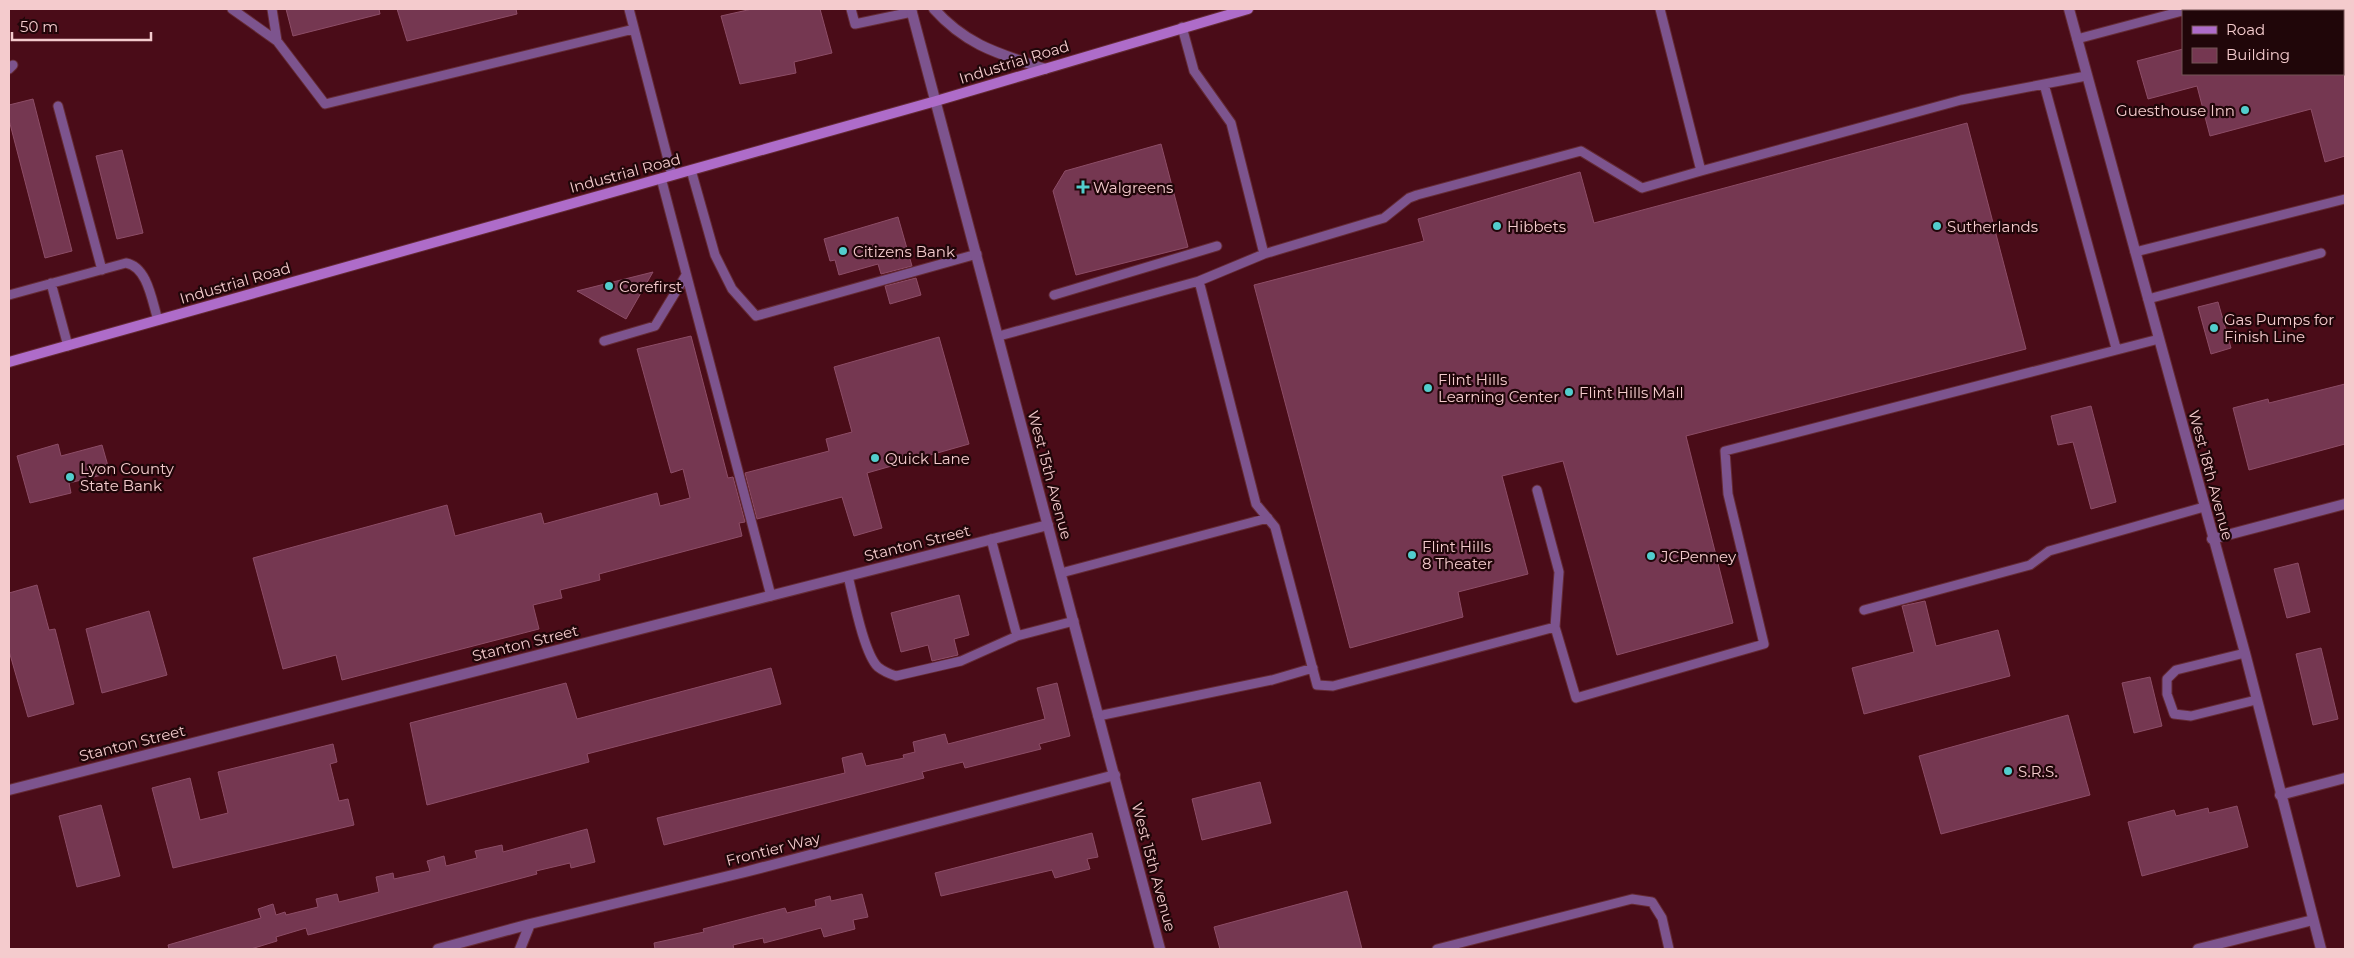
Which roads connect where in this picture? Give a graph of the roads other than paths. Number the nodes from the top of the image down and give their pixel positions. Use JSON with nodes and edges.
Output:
{"nodes":[{"id":1,"x":232,"y":9,"type":"edge"},
{"id":2,"x":272,"y":9,"type":"edge"},
{"id":3,"x":629,"y":9,"type":"edge"},
{"id":4,"x":851,"y":9,"type":"edge"},
{"id":5,"x":934,"y":9,"type":"edge"},
{"id":6,"x":1248,"y":9,"type":"edge"},
{"id":7,"x":1660,"y":9,"type":"edge"},
{"id":8,"x":2070,"y":9,"type":"edge"},
{"id":9,"x":911,"y":10,"type":"edge"},
{"id":10,"x":2182,"y":11,"type":"edge"},
{"id":11,"x":1182,"y":27,"type":"junction"},
{"id":12,"x":634,"y":29,"type":"junction"},
{"id":13,"x":2077,"y":39,"type":"junction"},
{"id":14,"x":278,"y":40,"type":"junction"},
{"id":15,"x":1045,"y":69,"type":"junction"},
{"id":16,"x":2086,"y":76,"type":"junction"},
{"id":17,"x":2044,"y":84,"type":"junction"},
{"id":18,"x":936,"y":102,"type":"junction"},
{"id":19,"x":58,"y":106,"type":"dead end"},
{"id":20,"x":691,"y":170,"type":"junction"},
{"id":21,"x":1701,"y":171,"type":"junction"},
{"id":22,"x":672,"y":175,"type":"junction"},
{"id":23,"x":661,"y":178,"type":"junction"},
{"id":24,"x":2345,"y":198,"type":"edge"},
{"id":25,"x":1217,"y":246,"type":"dead end"},
{"id":26,"x":2135,"y":252,"type":"junction"},
{"id":27,"x":2321,"y":253,"type":"dead end"},
{"id":28,"x":977,"y":254,"type":"junction"},
{"id":29,"x":1264,"y":254,"type":"junction"},
{"id":30,"x":102,"y":270,"type":"junction"},
{"id":31,"x":686,"y":275,"type":"junction"},
{"id":32,"x":1198,"y":281,"type":"junction"},
{"id":33,"x":51,"y":283,"type":"junction"},
{"id":34,"x":9,"y":295,"type":"edge"},
{"id":35,"x":1054,"y":295,"type":"dead end"},
{"id":36,"x":2148,"y":300,"type":"junction"},
{"id":37,"x":158,"y":320,"type":"junction"},
{"id":38,"x":998,"y":336,"type":"junction"},
{"id":39,"x":2159,"y":339,"type":"junction"},
{"id":40,"x":604,"y":341,"type":"dead end"},
{"id":41,"x":68,"y":346,"type":"junction"},
{"id":42,"x":2116,"y":348,"type":"junction"},
{"id":43,"x":9,"y":362,"type":"edge"},
{"id":44,"x":1537,"y":490,"type":"dead end"},
{"id":45,"x":2345,"y":504,"type":"edge"},
{"id":46,"x":2204,"y":507,"type":"junction"},
{"id":47,"x":1268,"y":518,"type":"junction"},
{"id":48,"x":1048,"y":525,"type":"junction"},
{"id":49,"x":2212,"y":539,"type":"junction"},
{"id":50,"x":991,"y":540,"type":"junction"},
{"id":51,"x":1061,"y":573,"type":"junction"},
{"id":52,"x":848,"y":576,"type":"junction"},
{"id":53,"x":770,"y":596,"type":"junction"},
{"id":54,"x":1864,"y":610,"type":"dead end"},
{"id":55,"x":1074,"y":621,"type":"junction"},
{"id":56,"x":1555,"y":627,"type":"junction"},
{"id":57,"x":1017,"y":636,"type":"junction"},
{"id":58,"x":2244,"y":653,"type":"junction"},
{"id":59,"x":1313,"y":668,"type":"junction"},
{"id":60,"x":2256,"y":700,"type":"junction"},
{"id":61,"x":1098,"y":716,"type":"junction"},
{"id":62,"x":1115,"y":775,"type":"junction"},
{"id":63,"x":2345,"y":778,"type":"edge"},
{"id":64,"x":9,"y":790,"type":"edge"},
{"id":65,"x":2280,"y":795,"type":"junction"},
{"id":66,"x":2314,"y":920,"type":"junction"},
{"id":67,"x":530,"y":924,"type":"junction"},
{"id":68,"x":2210,"y":948,"type":"edge"},
{"id":69,"x":438,"y":949,"type":"edge"},
{"id":70,"x":520,"y":949,"type":"edge"},
{"id":71,"x":1160,"y":949,"type":"edge"},
{"id":72,"x":1437,"y":949,"type":"edge"},
{"id":73,"x":1669,"y":949,"type":"edge"},
{"id":74,"x":2198,"y":949,"type":"edge"},
{"id":75,"x":2321,"y":949,"type":"edge"}],
"edges":[{"from":1,"to":14,"type":"lane"},
{"from":2,"to":14,"type":"lane"},
{"from":3,"to":12,"type":"lane"},
{"from":4,"to":9,"type":"lane"},
{"from":5,"to":15,"type":"street"},
{"from":6,"to":11,"type":"main road","name":"Industrial Road"},
{"from":7,"to":21,"type":"lane"},
{"from":8,"to":13,"type":"street","name":"West 18th Avenue"},
{"from":9,"to":18,"type":"street","name":"West 15th Avenue"},
{"from":10,"to":13,"type":"lane"},
{"from":11,"to":15,"type":"main road","name":"Industrial Road"},
{"from":11,"to":29,"type":"lane"},
{"from":12,"to":14,"type":"lane"},
{"from":12,"to":22,"type":"lane"},
{"from":13,"to":16,"type":"street","name":"West 18th Avenue"},
{"from":15,"to":18,"type":"main road","name":"Industrial Road"},
{"from":16,"to":17,"type":"lane"},
{"from":16,"to":26,"type":"street","name":"West 18th Avenue"},
{"from":17,"to":21,"type":"lane"},
{"from":17,"to":42,"type":"lane"},
{"from":18,"to":20,"type":"main road","name":"Industrial Road"},
{"from":18,"to":28,"type":"street","name":"West 15th Avenue"},
{"from":19,"to":30,"type":"lane"},
{"from":20,"to":22,"type":"main road","name":"Industrial Road"},
{"from":20,"to":28,"type":"lane"},
{"from":21,"to":29,"type":"lane"},
{"from":22,"to":23,"type":"main road","name":"Industrial Road"},
{"from":23,"to":31,"type":"lane"},
{"from":23,"to":37,"type":"main road","name":"Industrial Road"},
{"from":24,"to":26,"type":"lane"},
{"from":25,"to":35,"type":"lane"},
{"from":26,"to":36,"type":"street","name":"West 18th Avenue"},
{"from":27,"to":36,"type":"lane"},
{"from":28,"to":38,"type":"street","name":"West 15th Avenue"},
{"from":29,"to":32,"type":"lane"},
{"from":30,"to":33,"type":"lane"},
{"from":30,"to":37,"type":"lane"},
{"from":31,"to":40,"type":"lane"},
{"from":31,"to":53,"type":"lane"},
{"from":32,"to":38,"type":"lane"},
{"from":32,"to":47,"type":"lane"},
{"from":33,"to":34,"type":"lane"},
{"from":33,"to":41,"type":"lane"},
{"from":36,"to":39,"type":"street","name":"West 18th Avenue"},
{"from":37,"to":41,"type":"main road","name":"Industrial Road"},
{"from":38,"to":48,"type":"street","name":"West 15th Avenue"},
{"from":39,"to":42,"type":"lane"},
{"from":39,"to":46,"type":"street","name":"West 18th Avenue"},
{"from":41,"to":43,"type":"main road","name":"Industrial Road"},
{"from":42,"to":56,"type":"lane"},
{"from":44,"to":56,"type":"lane"},
{"from":45,"to":49,"type":"street"},
{"from":46,"to":49,"type":"street","name":"West 18th Avenue"},
{"from":46,"to":54,"type":"lane"},
{"from":47,"to":51,"type":"lane"},
{"from":47,"to":59,"type":"lane"},
{"from":48,"to":50,"type":"street","name":"Stanton Street"},
{"from":48,"to":51,"type":"street","name":"West 15th Avenue"},
{"from":49,"to":58,"type":"street","name":"West 18th Avenue"},
{"from":50,"to":52,"type":"street","name":"Stanton Street"},
{"from":50,"to":57,"type":"lane"},
{"from":51,"to":55,"type":"street","name":"West 15th Avenue"},
{"from":52,"to":53,"type":"street","name":"Stanton Street"},
{"from":52,"to":57,"type":"lane"},
{"from":53,"to":64,"type":"street","name":"Stanton Street"},
{"from":55,"to":57,"type":"lane"},
{"from":55,"to":61,"type":"street","name":"West 15th Avenue"},
{"from":56,"to":59,"type":"lane"},
{"from":58,"to":60,"type":"street","name":"West 18th Avenue"},
{"from":58,"to":60,"type":"lane"},
{"from":59,"to":61,"type":"lane"},
{"from":60,"to":65,"type":"street","name":"West 18th Avenue"},
{"from":61,"to":62,"type":"street","name":"West 15th Avenue"},
{"from":62,"to":67,"type":"street","name":"Frontier Way"},
{"from":62,"to":71,"type":"street","name":"West 15th Avenue"},
{"from":63,"to":65,"type":"street"},
{"from":65,"to":66,"type":"street","name":"West 18th Avenue"},
{"from":66,"to":68,"type":"street"},
{"from":66,"to":75,"type":"street","name":"West 18th Avenue"},
{"from":67,"to":69,"type":"street","name":"Frontier Way"},
{"from":67,"to":70,"type":"street"},
{"from":68,"to":74,"type":"street"},
{"from":72,"to":73,"type":"lane"}]}
